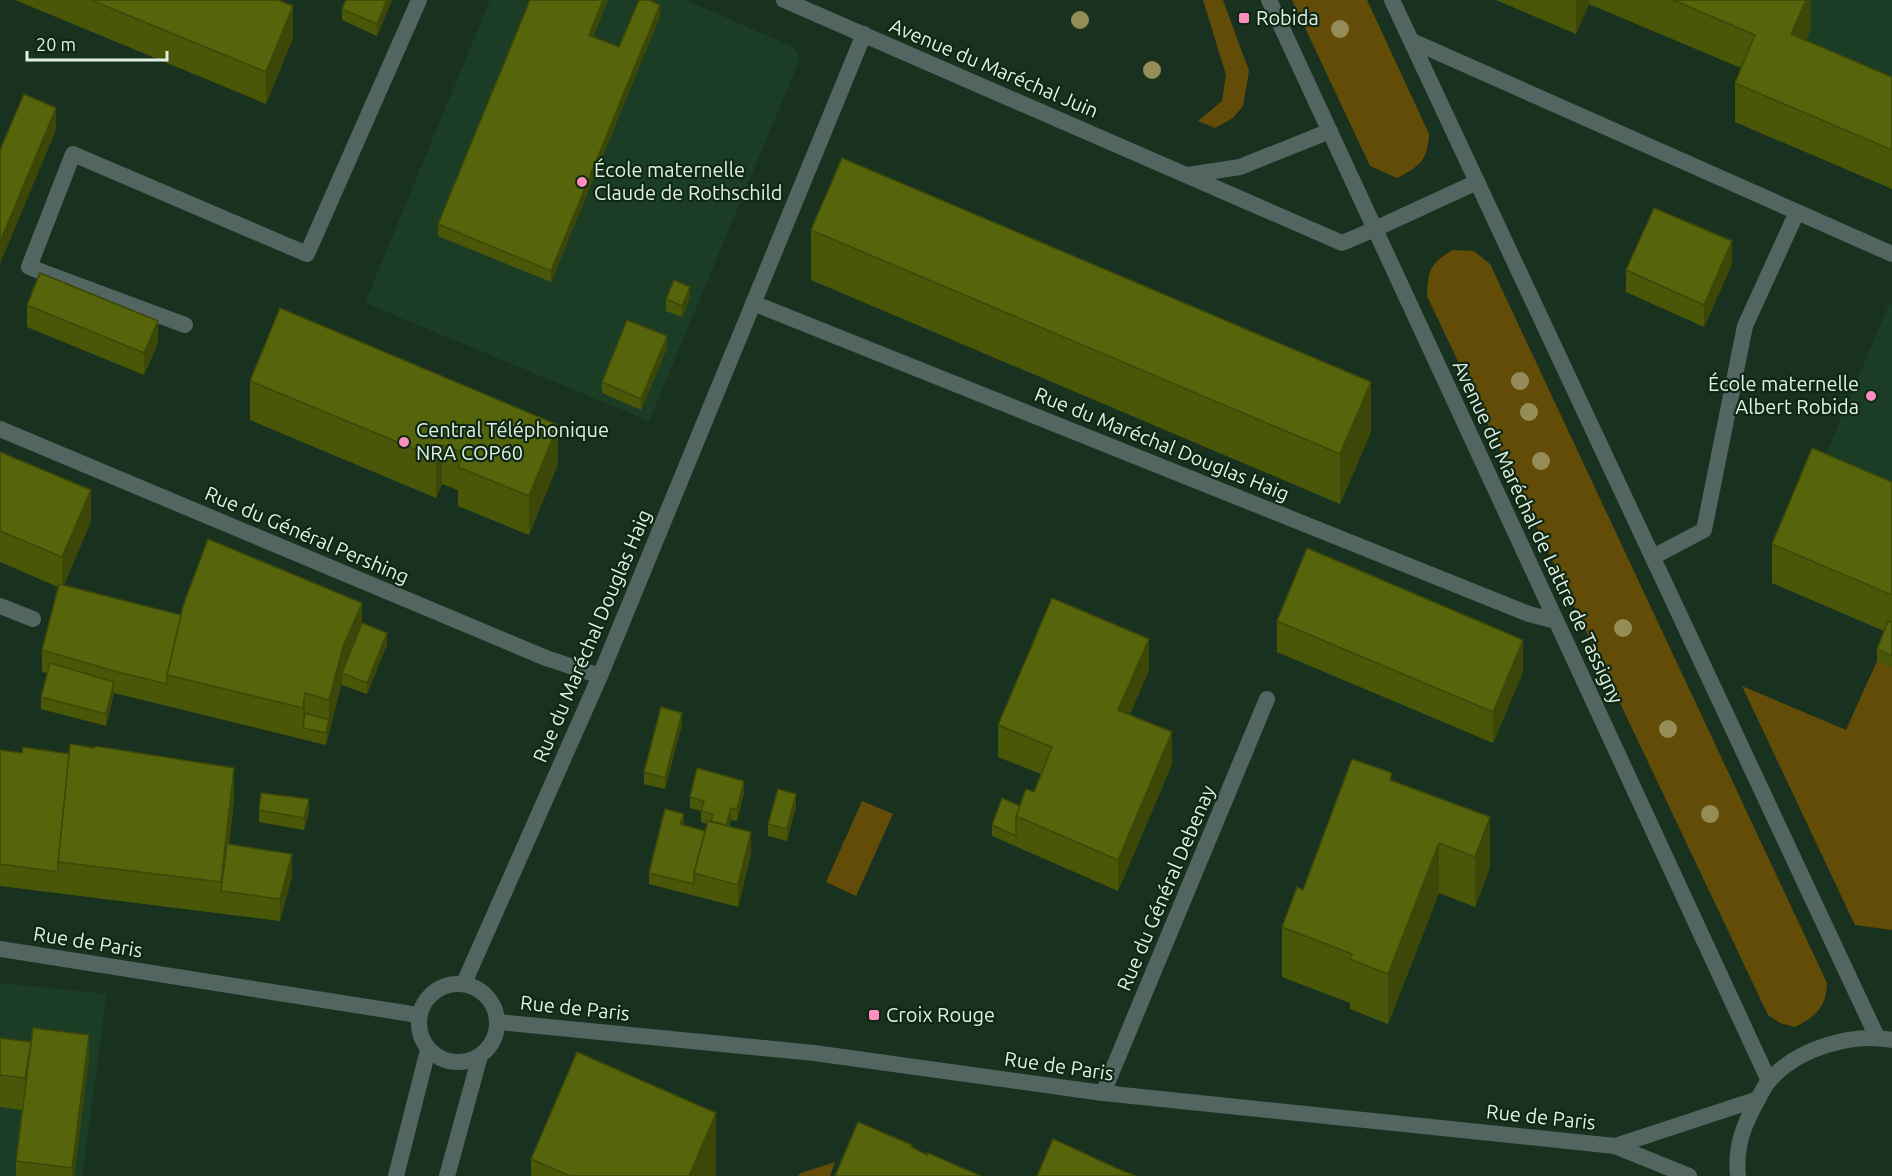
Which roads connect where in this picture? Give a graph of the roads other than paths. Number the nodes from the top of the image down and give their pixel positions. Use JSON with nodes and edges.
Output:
{"nodes":[{"id":1,"x":419,"y":0,"type":"edge"},
{"id":2,"x":784,"y":0,"type":"edge"},
{"id":3,"x":1269,"y":0,"type":"edge"},
{"id":4,"x":1392,"y":0,"type":"edge"},
{"id":5,"x":864,"y":34,"type":"junction"},
{"id":6,"x":1412,"y":41,"type":"junction"},
{"id":7,"x":1330,"y":130,"type":"junction"},
{"id":8,"x":1187,"y":175,"type":"junction"},
{"id":9,"x":1477,"y":182,"type":"junction"},
{"id":10,"x":1797,"y":212,"type":"junction"},
{"id":11,"x":1375,"y":230,"type":"junction"},
{"id":12,"x":1892,"y":254,"type":"edge"},
{"id":13,"x":753,"y":303,"type":"junction"},
{"id":14,"x":185,"y":325,"type":"dead end"},
{"id":15,"x":0,"y":429,"type":"edge"},
{"id":16,"x":1653,"y":557,"type":"junction"},
{"id":17,"x":0,"y":606,"type":"edge"},
{"id":18,"x":33,"y":619,"type":"dead end"},
{"id":19,"x":1556,"y":621,"type":"junction"},
{"id":20,"x":600,"y":676,"type":"junction"},
{"id":21,"x":1267,"y":699,"type":"dead end"},
{"id":22,"x":0,"y":949,"type":"edge"},
{"id":23,"x":464,"y":983,"type":"junction"},
{"id":24,"x":418,"y":1015,"type":"junction"},
{"id":25,"x":498,"y":1022,"type":"junction"},
{"id":26,"x":1885,"y":1039,"type":"edge"},
{"id":27,"x":428,"y":1050,"type":"junction"},
{"id":28,"x":480,"y":1056,"type":"junction"},
{"id":29,"x":1769,"y":1081,"type":"junction"},
{"id":30,"x":1104,"y":1093,"type":"junction"},
{"id":31,"x":1758,"y":1099,"type":"junction"},
{"id":32,"x":1615,"y":1146,"type":"junction"},
{"id":33,"x":396,"y":1176,"type":"edge"},
{"id":34,"x":447,"y":1176,"type":"edge"},
{"id":35,"x":1689,"y":1176,"type":"edge"},
{"id":36,"x":1738,"y":1176,"type":"edge"}],
"edges":[{"from":1,"to":14,"type":"street"},
{"from":2,"to":5,"type":"street","name":"Avenue du Maréchal Juin"},
{"from":3,"to":7,"type":"street","name":"Avenue du Maréchal de Lattre de Tassigny"},
{"from":4,"to":6,"type":"street"},
{"from":5,"to":8,"type":"street","name":"Avenue du Maréchal Juin"},
{"from":5,"to":13,"type":"street","name":"Rue du Maréchal Douglas Haig"},
{"from":6,"to":9,"type":"street"},
{"from":6,"to":10,"type":"street"},
{"from":7,"to":8,"type":"street"},
{"from":7,"to":11,"type":"street","name":"Avenue du Maréchal de Lattre de Tassigny"},
{"from":8,"to":11,"type":"street"},
{"from":9,"to":11,"type":"street"},
{"from":9,"to":16,"type":"street"},
{"from":10,"to":12,"type":"street"},
{"from":10,"to":16,"type":"street"},
{"from":11,"to":19,"type":"street","name":"Avenue du Maréchal de Lattre de Tassigny"},
{"from":13,"to":19,"type":"street","name":"Rue du Maréchal Douglas Haig"},
{"from":13,"to":20,"type":"street","name":"Rue du Maréchal Douglas Haig"},
{"from":15,"to":20,"type":"street","name":"Rue du Général Pershing"},
{"from":16,"to":26,"type":"street"},
{"from":17,"to":18,"type":"street"},
{"from":19,"to":29,"type":"street","name":"Avenue du Maréchal de Lattre de Tassigny"},
{"from":20,"to":23,"type":"street","name":"Rue du Maréchal Douglas Haig"},
{"from":21,"to":30,"type":"street","name":"Rue du Général Debenay"},
{"from":22,"to":24,"type":"street","name":"Rue de Paris"},
{"from":23,"to":24,"type":"street"},
{"from":23,"to":25,"type":"street"},
{"from":24,"to":27,"type":"street"},
{"from":25,"to":28,"type":"street"},
{"from":25,"to":30,"type":"street","name":"Rue de Paris"},
{"from":26,"to":29,"type":"street"},
{"from":27,"to":28,"type":"street"},
{"from":27,"to":33,"type":"street"},
{"from":28,"to":34,"type":"street"},
{"from":29,"to":31,"type":"street"},
{"from":30,"to":32,"type":"street","name":"Rue de Paris"},
{"from":31,"to":32,"type":"street","name":"Rue de Paris"},
{"from":31,"to":36,"type":"street"},
{"from":32,"to":35,"type":"street","name":"Rue de Paris"}]}
